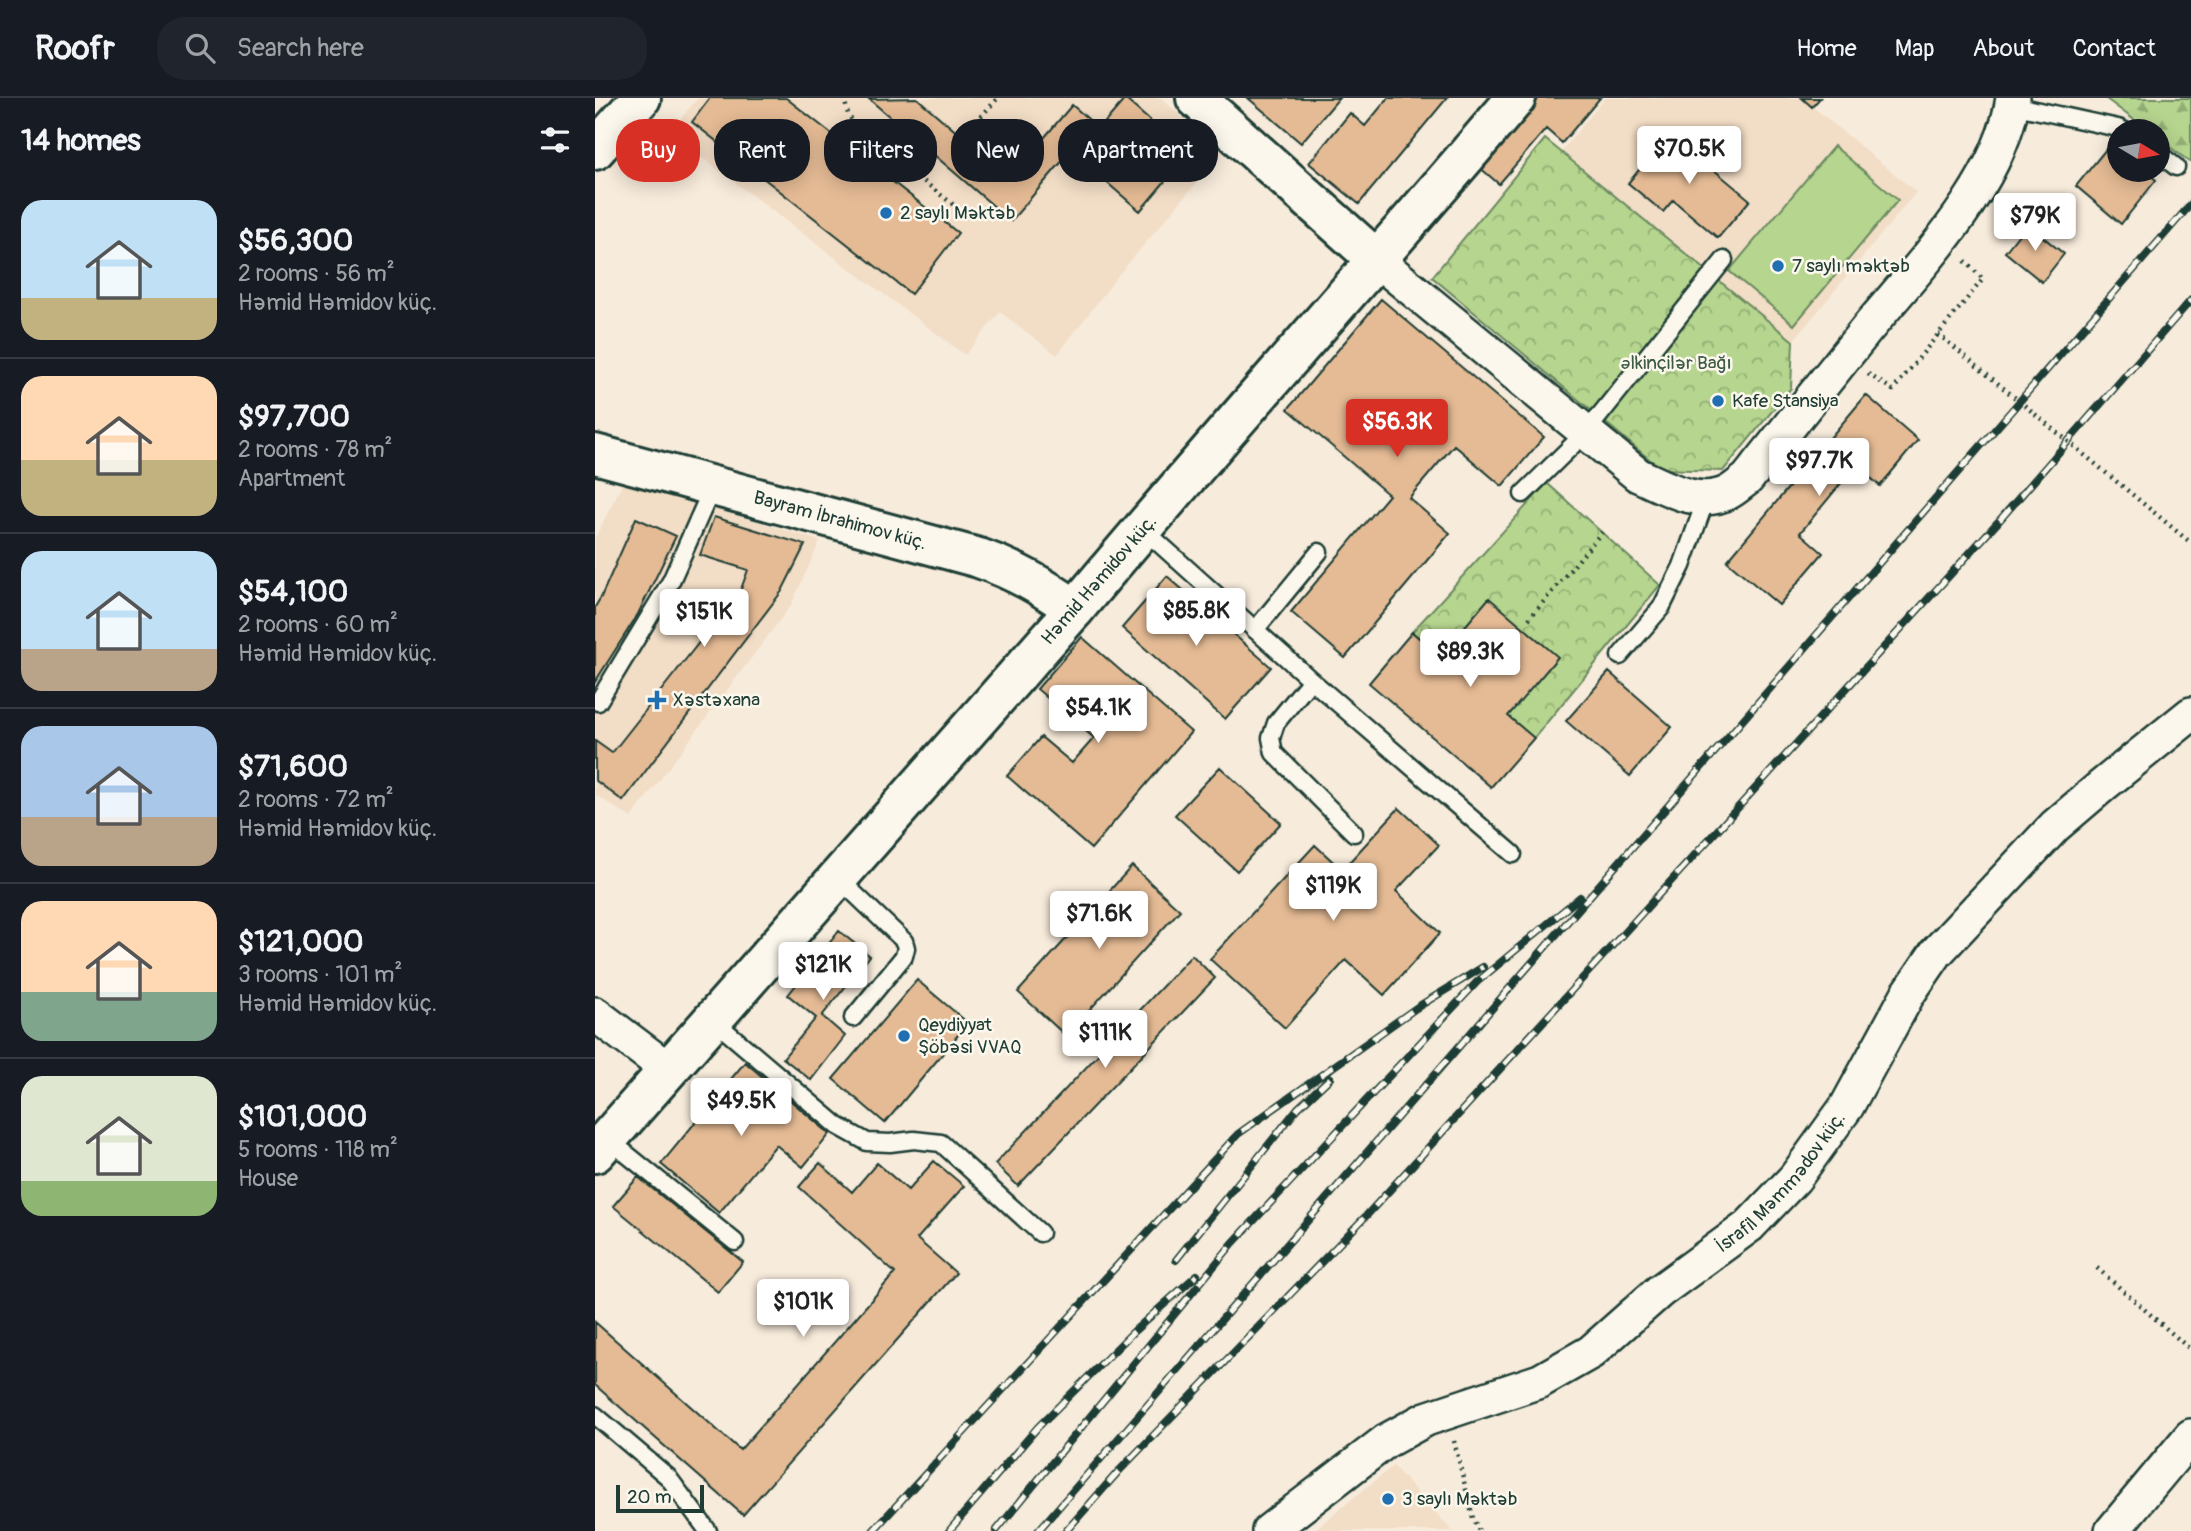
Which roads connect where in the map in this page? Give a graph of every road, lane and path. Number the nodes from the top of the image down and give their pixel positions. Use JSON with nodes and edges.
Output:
{"nodes":[{"id":1,"x":641,"y":98,"type":"edge"},
{"id":2,"x":844,"y":98,"type":"edge"},
{"id":3,"x":998,"y":98,"type":"edge"},
{"id":4,"x":1196,"y":98,"type":"edge"},
{"id":5,"x":1516,"y":98,"type":"edge"},
{"id":6,"x":2013,"y":102,"type":"edge"},
{"id":7,"x":979,"y":119,"type":"edge"},
{"id":8,"x":2107,"y":125,"type":"edge"},
{"id":9,"x":595,"y":150,"type":"edge"},
{"id":10,"x":2170,"y":162,"type":"edge"},
{"id":11,"x":2176,"y":167,"type":"dead end"},
{"id":12,"x":969,"y":217,"type":"dead end"},
{"id":13,"x":1724,"y":260,"type":"dead end"},
{"id":14,"x":1378,"y":261,"type":"junction"},
{"id":15,"x":1983,"y":279,"type":"dead end"},
{"id":16,"x":1938,"y":334,"type":"dead end"},
{"id":17,"x":1893,"y":390,"type":"dead end"},
{"id":18,"x":1587,"y":431,"type":"junction"},
{"id":19,"x":595,"y":454,"type":"edge"},
{"id":20,"x":713,"y":486,"type":"junction"},
{"id":21,"x":1523,"y":494,"type":"dead end"},
{"id":22,"x":1706,"y":499,"type":"junction"},
{"id":23,"x":1142,"y":528,"type":"junction"},
{"id":24,"x":1602,"y":532,"type":"dead end"},
{"id":25,"x":2191,"y":543,"type":"edge"},
{"id":26,"x":1319,"y":552,"type":"dead end"},
{"id":27,"x":1075,"y":609,"type":"junction"},
{"id":28,"x":1528,"y":619,"type":"dead end"},
{"id":29,"x":1255,"y":630,"type":"junction"},
{"id":30,"x":1620,"y":656,"type":"dead end"},
{"id":31,"x":1311,"y":680,"type":"junction"},
{"id":32,"x":598,"y":702,"type":"dead end"},
{"id":33,"x":2187,"y":725,"type":"edge"},
{"id":34,"x":1354,"y":833,"type":"dead end"},
{"id":35,"x":1513,"y":854,"type":"dead end"},
{"id":36,"x":837,"y":877,"type":"junction"},
{"id":37,"x":595,"y":1014,"type":"edge"},
{"id":38,"x":853,"y":1018,"type":"dead end"},
{"id":39,"x":713,"y":1020,"type":"junction"},
{"id":40,"x":669,"y":1070,"type":"junction"},
{"id":41,"x":602,"y":1146,"type":"edge"},
{"id":42,"x":1040,"y":1233,"type":"dead end"},
{"id":43,"x":735,"y":1242,"type":"dead end"},
{"id":44,"x":2097,"y":1268,"type":"dead end"},
{"id":45,"x":2191,"y":1350,"type":"edge"},
{"id":46,"x":1447,"y":1413,"type":"junction"},
{"id":47,"x":595,"y":1415,"type":"edge"},
{"id":48,"x":2191,"y":1436,"type":"edge"},
{"id":49,"x":708,"y":1531,"type":"edge"},
{"id":50,"x":1269,"y":1531,"type":"edge"},
{"id":51,"x":1479,"y":1531,"type":"edge"},
{"id":52,"x":2112,"y":1531,"type":"edge"}],
"edges":[{"from":1,"to":9,"type":"main road"},
{"from":2,"to":12,"type":"path"},
{"from":3,"to":7,"type":"path"},
{"from":4,"to":14,"type":"main road"},
{"from":5,"to":14,"type":"main road","name":"Həmid Həmidov küç."},
{"from":6,"to":8,"type":"lane"},
{"from":6,"to":22,"type":"street"},
{"from":10,"to":11,"type":"lane"},
{"from":13,"to":18,"type":"lane"},
{"from":14,"to":18,"type":"street"},
{"from":14,"to":23,"type":"main road","name":"Həmid Həmidov küç."},
{"from":15,"to":17,"type":"path"},
{"from":16,"to":25,"type":"path","bridge":true},
{"from":18,"to":21,"type":"lane"},
{"from":18,"to":22,"type":"street"},
{"from":19,"to":20,"type":"main road","name":"Bayram İbrahimov küç."},
{"from":20,"to":27,"type":"main road","name":"Bayram İbrahimov küç."},
{"from":20,"to":32,"type":"lane"},
{"from":22,"to":30,"type":"lane"},
{"from":23,"to":27,"type":"main road","name":"Həmid Həmidov küç."},
{"from":23,"to":29,"type":"lane"},
{"from":24,"to":28,"type":"path"},
{"from":26,"to":29,"type":"lane"},
{"from":27,"to":36,"type":"main road","name":"Həmid Həmidov küç."},
{"from":29,"to":31,"type":"lane"},
{"from":31,"to":34,"type":"lane"},
{"from":31,"to":35,"type":"lane"},
{"from":33,"to":46,"type":"street","name":"İsrafil Məmmədov küç."},
{"from":36,"to":38,"type":"lane"},
{"from":36,"to":39,"type":"main road","name":"Həmid Həmidov küç."},
{"from":37,"to":40,"type":"street"},
{"from":39,"to":40,"type":"main road","name":"Həmid Həmidov küç."},
{"from":39,"to":42,"type":"lane"},
{"from":40,"to":41,"type":"main road","name":"Həmid Həmidov küç."},
{"from":41,"to":43,"type":"lane"},
{"from":44,"to":45,"type":"path"},
{"from":46,"to":50,"type":"street","name":"İsrafil Məmmədov küç."},
{"from":46,"to":51,"type":"path"},
{"from":47,"to":49,"type":"lane"},
{"from":48,"to":52,"type":"street"}]}
